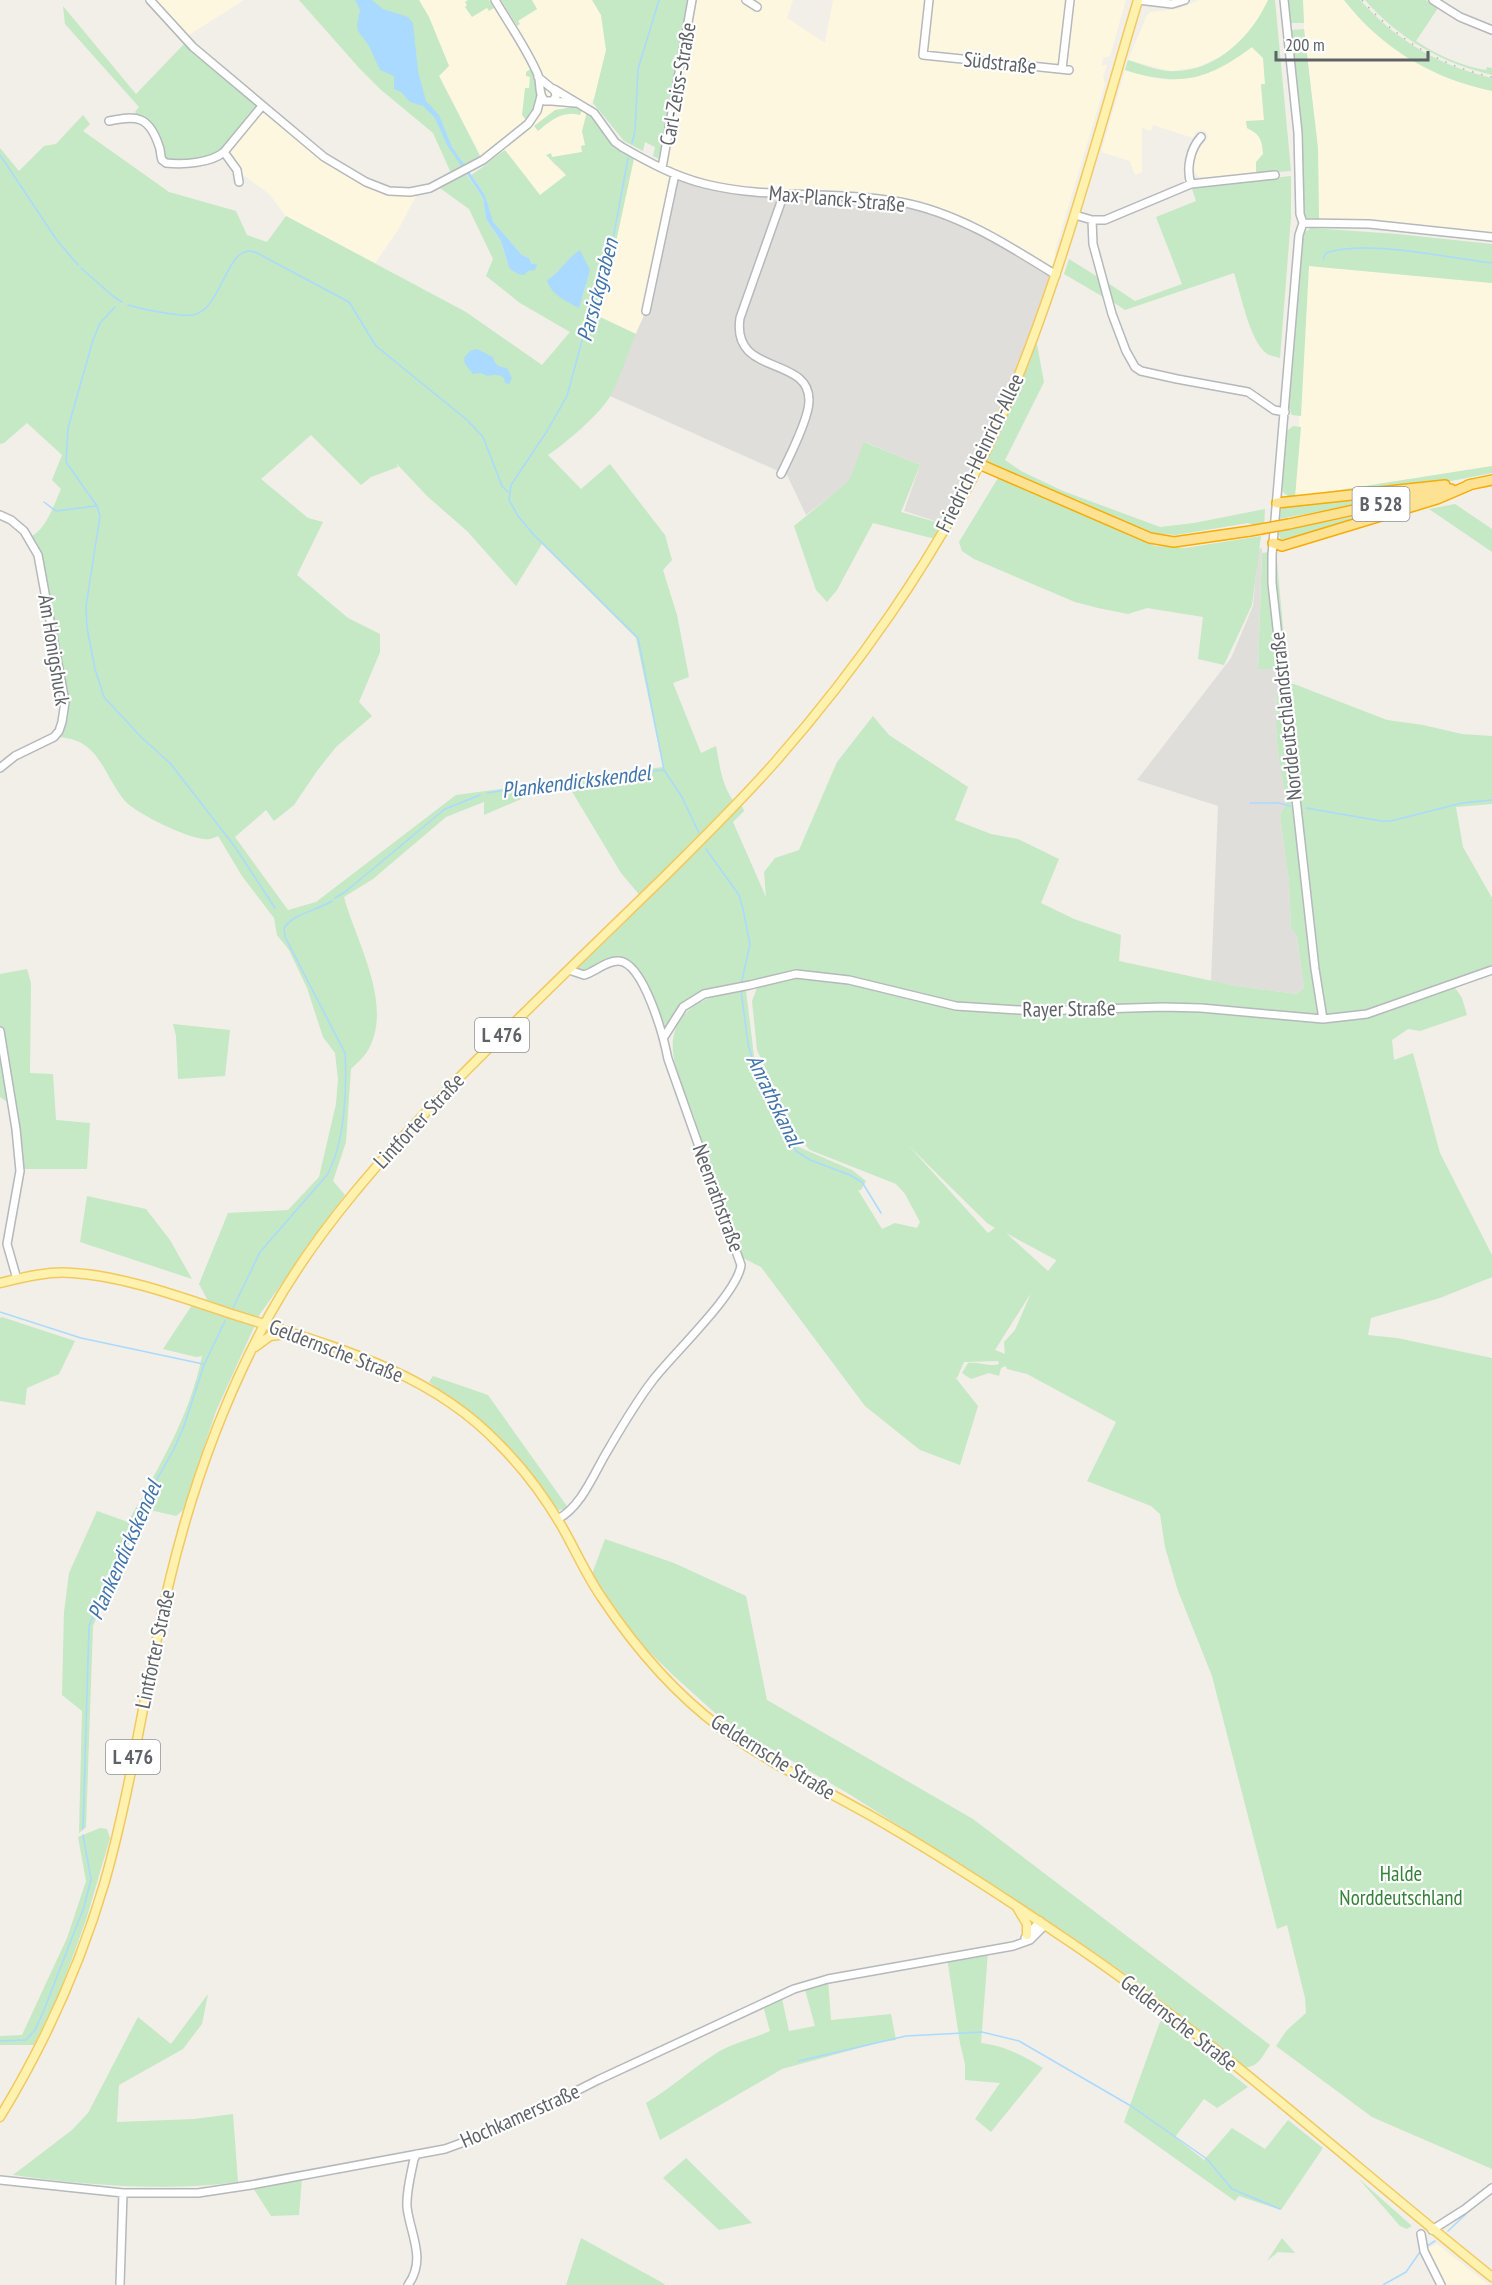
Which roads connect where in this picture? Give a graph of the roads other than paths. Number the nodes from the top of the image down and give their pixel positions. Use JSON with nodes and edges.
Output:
{"nodes":[{"id":1,"x":150,"y":0,"type":"edge"},
{"id":2,"x":495,"y":0,"type":"edge"},
{"id":3,"x":692,"y":0,"type":"edge"},
{"id":4,"x":746,"y":0,"type":"edge"},
{"id":5,"x":929,"y":0,"type":"edge"},
{"id":6,"x":1070,"y":0,"type":"edge"},
{"id":7,"x":1138,"y":0,"type":"edge"},
{"id":8,"x":1185,"y":0,"type":"edge"},
{"id":9,"x":1284,"y":0,"type":"edge"},
{"id":10,"x":1433,"y":0,"type":"edge"},
{"id":11,"x":757,"y":7,"type":"dead end"},
{"id":12,"x":1492,"y":30,"type":"edge"},
{"id":13,"x":538,"y":76,"type":"junction"},
{"id":14,"x":553,"y":88,"type":"junction"},
{"id":15,"x":541,"y":94,"type":"junction"},
{"id":16,"x":551,"y":102,"type":"junction"},
{"id":17,"x":583,"y":105,"type":"junction"},
{"id":18,"x":262,"y":106,"type":"junction"},
{"id":19,"x":537,"y":111,"type":"junction"},
{"id":20,"x":109,"y":121,"type":"dead end"},
{"id":21,"x":1201,"y":137,"type":"dead end"},
{"id":22,"x":224,"y":152,"type":"junction"},
{"id":23,"x":662,"y":168,"type":"junction"},
{"id":24,"x":675,"y":174,"type":"junction"},
{"id":25,"x":1275,"y":175,"type":"dead end"},
{"id":26,"x":239,"y":182,"type":"dead end"},
{"id":27,"x":1191,"y":184,"type":"junction"},
{"id":28,"x":782,"y":194,"type":"junction"},
{"id":29,"x":1075,"y":215,"type":"junction"},
{"id":30,"x":1092,"y":220,"type":"junction"},
{"id":31,"x":1303,"y":223,"type":"junction"},
{"id":32,"x":1492,"y":237,"type":"edge"},
{"id":33,"x":1056,"y":274,"type":"junction"},
{"id":34,"x":646,"y":311,"type":"dead end"},
{"id":35,"x":1285,"y":412,"type":"junction"},
{"id":36,"x":980,"y":464,"type":"junction"},
{"id":37,"x":781,"y":474,"type":"dead end"},
{"id":38,"x":1492,"y":480,"type":"edge"},
{"id":39,"x":1472,"y":484,"type":"junction"},
{"id":40,"x":1277,"y":503,"type":"junction"},
{"id":41,"x":0,"y":515,"type":"edge"},
{"id":42,"x":1273,"y":543,"type":"junction"},
{"id":43,"x":0,"y":768,"type":"edge"},
{"id":44,"x":698,"y":843,"type":"joint"},
{"id":45,"x":569,"y":970,"type":"junction"},
{"id":46,"x":1492,"y":970,"type":"edge"},
{"id":47,"x":1323,"y":1019,"type":"junction"},
{"id":48,"x":0,"y":1031,"type":"edge"},
{"id":49,"x":664,"y":1037,"type":"junction"},
{"id":50,"x":17,"y":1279,"type":"junction"},
{"id":51,"x":0,"y":1284,"type":"edge"},
{"id":52,"x":265,"y":1324,"type":"junction"},
{"id":53,"x":292,"y":1334,"type":"junction"},
{"id":54,"x":252,"y":1349,"type":"junction"},
{"id":55,"x":558,"y":1520,"type":"junction"},
{"id":56,"x":1015,"y":1904,"type":"junction"},
{"id":57,"x":1042,"y":1923,"type":"junction"},
{"id":58,"x":1027,"y":1935,"type":"junction"},
{"id":59,"x":1019,"y":1944,"type":"junction"},
{"id":60,"x":0,"y":2117,"type":"edge"},
{"id":61,"x":417,"y":2154,"type":"junction"},
{"id":62,"x":0,"y":2180,"type":"edge"},
{"id":63,"x":1492,"y":2188,"type":"edge"},
{"id":64,"x":123,"y":2193,"type":"junction"},
{"id":65,"x":1432,"y":2230,"type":"junction"},
{"id":66,"x":1421,"y":2234,"type":"dead end"},
{"id":67,"x":1492,"y":2277,"type":"edge"},
{"id":68,"x":120,"y":2285,"type":"edge"},
{"id":69,"x":408,"y":2285,"type":"edge"},
{"id":70,"x":1441,"y":2285,"type":"edge"}],
"edges":[{"from":1,"to":18,"type":"street"},
{"from":2,"to":13,"type":"street"},
{"from":3,"to":23,"type":"street","name":"Carl-Zeiss-Straße"},
{"from":4,"to":11,"type":"street"},
{"from":5,"to":6,"type":"street","name":"Südstraße"},
{"from":7,"to":8,"type":"street"},
{"from":7,"to":29,"type":"main road","name":"Friedrich-Heinrich-Allee"},
{"from":9,"to":31,"type":"street","name":"Norddeutschlandstraße"},
{"from":10,"to":12,"type":"street"},
{"from":13,"to":14,"type":"street","name":"Max-Planck-Straße"},
{"from":13,"to":15,"type":"street"},
{"from":14,"to":15,"type":"street"},
{"from":14,"to":16,"type":"street"},
{"from":14,"to":17,"type":"street","name":"Max-Planck-Straße"},
{"from":15,"to":16,"type":"street"},
{"from":15,"to":19,"type":"street"},
{"from":16,"to":17,"type":"street"},
{"from":16,"to":19,"type":"street"},
{"from":17,"to":23,"type":"street","name":"Max-Planck-Straße"},
{"from":18,"to":19,"type":"street"},
{"from":18,"to":22,"type":"street"},
{"from":20,"to":22,"type":"street"},
{"from":21,"to":27,"type":"street"},
{"from":22,"to":26,"type":"street"},
{"from":23,"to":24,"type":"street","name":"Max-Planck-Straße"},
{"from":24,"to":28,"type":"street","name":"Max-Planck-Straße"},
{"from":24,"to":34,"type":"street"},
{"from":25,"to":27,"type":"street"},
{"from":27,"to":30,"type":"street"},
{"from":28,"to":33,"type":"street","name":"Max-Planck-Straße"},
{"from":28,"to":37,"type":"street"},
{"from":29,"to":30,"type":"street"},
{"from":29,"to":33,"type":"main road","name":"Friedrich-Heinrich-Allee"},
{"from":30,"to":35,"type":"street"},
{"from":31,"to":32,"type":"street"},
{"from":31,"to":35,"type":"street","name":"Norddeutschlandstraße"},
{"from":33,"to":36,"type":"main road","name":"Friedrich-Heinrich-Allee","number":"L 476"},
{"from":35,"to":40,"type":"street","name":"Norddeutschlandstraße"},
{"from":36,"to":39,"type":"highway","number":"B 528","bridge":true},
{"from":36,"to":44,"type":"main road","name":"Friedrich-Heinrich-Allee","number":"L 476"},
{"from":38,"to":39,"type":"highway","number":"B 528"},
{"from":39,"to":40,"type":"highway"},
{"from":39,"to":42,"type":"highway"},
{"from":40,"to":42,"type":"street","name":"Norddeutschlandstraße"},
{"from":41,"to":43,"type":"street","name":"Am Honigshuck"},
{"from":42,"to":47,"type":"street","name":"Norddeutschlandstraße"},
{"from":44,"to":45,"type":"main road","name":"Lintforter Straße","number":"L 476"},
{"from":45,"to":49,"type":"street","name":"Neenrathstraße"},
{"from":45,"to":52,"type":"main road","name":"Lintforter Straße","number":"L 476"},
{"from":46,"to":47,"type":"street","name":"Rayer Straße"},
{"from":47,"to":49,"type":"street","name":"Rayer Straße"},
{"from":48,"to":50,"type":"street"},
{"from":49,"to":55,"type":"street","name":"Neenrathstraße"},
{"from":50,"to":51,"type":"main road","name":"Geldernsche Straße"},
{"from":50,"to":52,"type":"main road","name":"Geldernsche Straße"},
{"from":52,"to":53,"type":"main road","name":"Geldernsche Straße"},
{"from":52,"to":54,"type":"main road","name":"Lintforter Straße","number":"L 476"},
{"from":53,"to":54,"type":"main road"},
{"from":53,"to":55,"type":"main road","name":"Geldernsche Straße"},
{"from":54,"to":60,"type":"main road","name":"Lintforter Straße","number":"L 476"},
{"from":55,"to":56,"type":"main road","name":"Geldernsche Straße"},
{"from":56,"to":57,"type":"main road","name":"Geldernsche Straße"},
{"from":56,"to":58,"type":"main road"},
{"from":57,"to":58,"type":"street"},
{"from":57,"to":59,"type":"street","name":"Hochkamerstraße"},
{"from":57,"to":65,"type":"main road","name":"Geldernsche Straße"},
{"from":58,"to":59,"type":"street"},
{"from":59,"to":61,"type":"street","name":"Hochkamerstraße"},
{"from":61,"to":64,"type":"street","name":"Hochkamerstraße"},
{"from":61,"to":69,"type":"street"},
{"from":62,"to":64,"type":"street","name":"Hochkamerstraße"},
{"from":63,"to":65,"type":"street"},
{"from":64,"to":68,"type":"street"},
{"from":65,"to":67,"type":"main road","name":"Geldernsche Straße"},
{"from":66,"to":70,"type":"street"}]}
